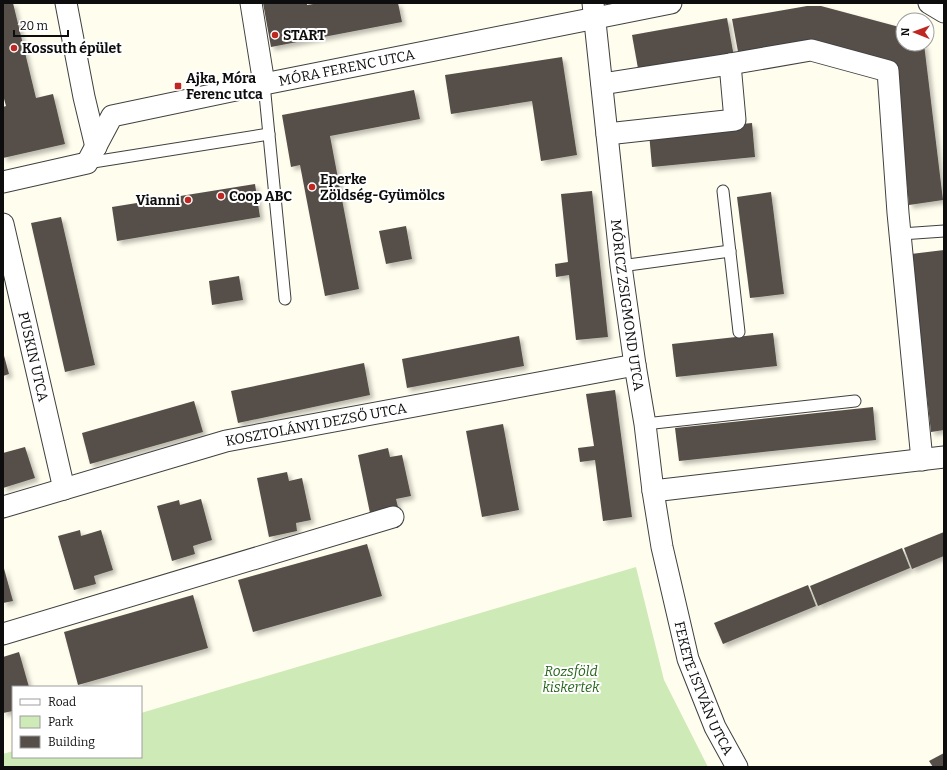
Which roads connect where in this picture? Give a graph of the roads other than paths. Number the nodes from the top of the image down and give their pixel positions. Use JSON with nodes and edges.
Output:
{"nodes":[{"id":1,"x":66,"y":3,"type":"edge"},
{"id":2,"x":251,"y":3,"type":"edge"},
{"id":3,"x":671,"y":3,"type":"edge"},
{"id":4,"x":929,"y":3,"type":"edge"},
{"id":5,"x":594,"y":10,"type":"edge"},
{"id":6,"x":944,"y":12,"type":"edge"},
{"id":7,"x":730,"y":64,"type":"junction"},
{"id":8,"x":264,"y":84,"type":"junction"},
{"id":9,"x":602,"y":84,"type":"junction"},
{"id":10,"x":269,"y":134,"type":"junction"},
{"id":11,"x":607,"y":134,"type":"junction"},
{"id":12,"x":91,"y":155,"type":"junction"},
{"id":13,"x":3,"y":182,"type":"edge"},
{"id":14,"x":723,"y":191,"type":"dead end"},
{"id":15,"x":3,"y":224,"type":"edge"},
{"id":16,"x":944,"y":231,"type":"edge"},
{"id":17,"x":901,"y":234,"type":"junction"},
{"id":18,"x":730,"y":251,"type":"junction"},
{"id":19,"x":621,"y":266,"type":"junction"},
{"id":20,"x":285,"y":299,"type":"dead end"},
{"id":21,"x":739,"y":332,"type":"dead end"},
{"id":22,"x":634,"y":365,"type":"junction"},
{"id":23,"x":855,"y":401,"type":"dead end"},
{"id":24,"x":645,"y":424,"type":"junction"},
{"id":25,"x":944,"y":457,"type":"edge"},
{"id":26,"x":922,"y":460,"type":"junction"},
{"id":27,"x":64,"y":489,"type":"junction"},
{"id":28,"x":652,"y":491,"type":"junction"},
{"id":29,"x":3,"y":507,"type":"edge"},
{"id":30,"x":393,"y":517,"type":"dead end"},
{"id":31,"x":675,"y":606,"type":"joint"},
{"id":32,"x":3,"y":634,"type":"edge"},
{"id":33,"x":737,"y":767,"type":"edge"}],
"edges":[{"from":1,"to":12,"type":"street"},
{"from":2,"to":8,"type":"street"},
{"from":3,"to":5,"type":"street","name":"MÓRA FERENC UTCA"},
{"from":4,"to":6,"type":"street"},
{"from":5,"to":8,"type":"street","name":"MÓRA FERENC UTCA"},
{"from":5,"to":9,"type":"street","name":"MÓRICZ ZSIGMOND UTCA"},
{"from":7,"to":9,"type":"street"},
{"from":7,"to":11,"type":"street"},
{"from":7,"to":17,"type":"street"},
{"from":8,"to":10,"type":"lane"},
{"from":8,"to":12,"type":"street","name":"MÓRA FERENC UTCA"},
{"from":9,"to":11,"type":"street","name":"MÓRICZ ZSIGMOND UTCA"},
{"from":10,"to":12,"type":"lane"},
{"from":10,"to":20,"type":"lane"},
{"from":11,"to":19,"type":"street","name":"MÓRICZ ZSIGMOND UTCA"},
{"from":12,"to":13,"type":"street"},
{"from":14,"to":18,"type":"lane"},
{"from":15,"to":27,"type":"street","name":"PUSKIN UTCA"},
{"from":16,"to":17,"type":"lane"},
{"from":17,"to":26,"type":"street"},
{"from":18,"to":19,"type":"lane"},
{"from":18,"to":21,"type":"lane"},
{"from":19,"to":22,"type":"street","name":"MÓRICZ ZSIGMOND UTCA"},
{"from":22,"to":24,"type":"street","name":"MÓRICZ ZSIGMOND UTCA"},
{"from":22,"to":27,"type":"street","name":"KOSZTOLÁNYI DEZSŐ UTCA"},
{"from":23,"to":24,"type":"lane"},
{"from":24,"to":28,"type":"street","name":"MÓRICZ ZSIGMOND UTCA"},
{"from":25,"to":26,"type":"street"},
{"from":26,"to":28,"type":"street"},
{"from":27,"to":29,"type":"street","name":"KOSZTOLÁNYI DEZSŐ UTCA"},
{"from":28,"to":31,"type":"street","name":"MÓRICZ ZSIGMOND UTCA"},
{"from":30,"to":32,"type":"street"},
{"from":31,"to":33,"type":"street","name":"FEKETE ISTVÁN UTCA"}]}
